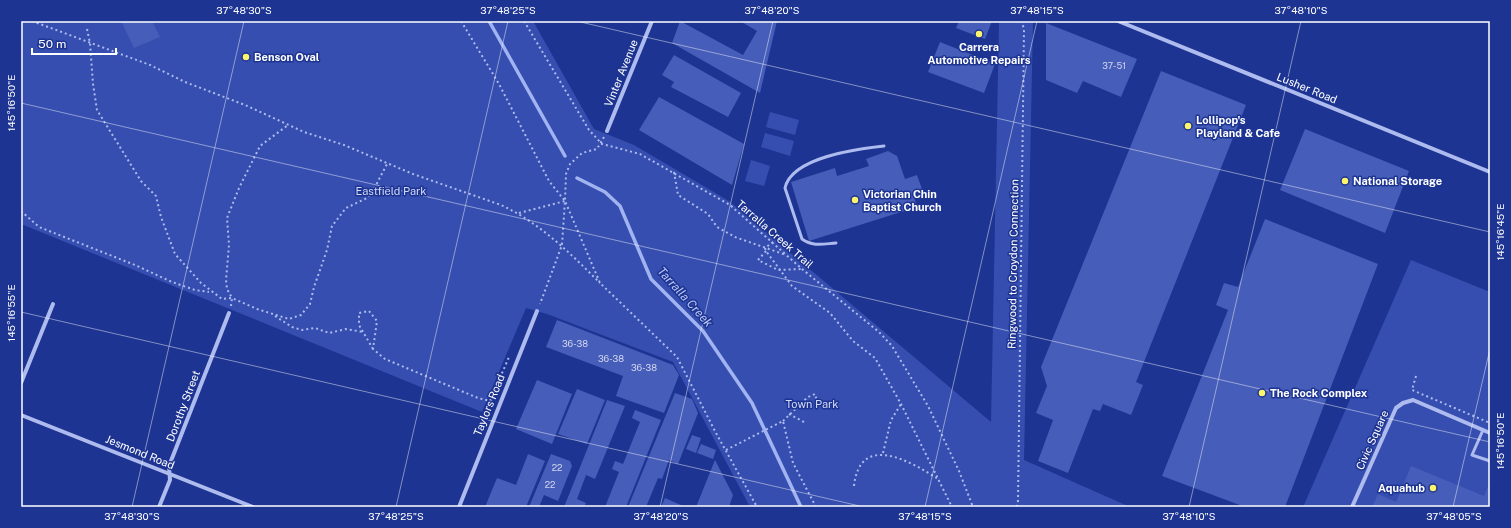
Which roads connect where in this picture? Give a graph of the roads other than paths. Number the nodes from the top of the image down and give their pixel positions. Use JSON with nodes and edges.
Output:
{"nodes":[{"id":1,"x":652,"y":21,"type":"edge"},
{"id":2,"x":1118,"y":21,"type":"edge"},
{"id":3,"x":606,"y":131,"type":"dead end"},
{"id":4,"x":884,"y":146,"type":"dead end"},
{"id":5,"x":1490,"y":172,"type":"edge"},
{"id":6,"x":836,"y":243,"type":"dead end"},
{"id":7,"x":53,"y":304,"type":"dead end"},
{"id":8,"x":537,"y":311,"type":"road end"},
{"id":9,"x":229,"y":313,"type":"road end"},
{"id":10,"x":21,"y":383,"type":"edge"},
{"id":11,"x":21,"y":415,"type":"edge"},
{"id":12,"x":1483,"y":430,"type":"junction"},
{"id":13,"x":1490,"y":432,"type":"edge"},
{"id":14,"x":1490,"y":461,"type":"edge"},
{"id":15,"x":170,"y":474,"type":"junction"},
{"id":16,"x":159,"y":507,"type":"edge"},
{"id":17,"x":253,"y":507,"type":"edge"},
{"id":18,"x":458,"y":507,"type":"edge"},
{"id":19,"x":1352,"y":507,"type":"edge"}],
"edges":[{"from":1,"to":3,"type":"street","name":"Vinter Avenue"},
{"from":2,"to":5,"type":"street","name":"Lusher Road"},
{"from":4,"to":6,"type":"lane"},
{"from":7,"to":10,"type":"street"},
{"from":8,"to":18,"type":"street","name":"Taylors Road"},
{"from":9,"to":15,"type":"street","name":"Dorothy Street"},
{"from":11,"to":15,"type":"street","name":"Jesmond Road"},
{"from":12,"to":13,"type":"street","name":"Civic Square"},
{"from":12,"to":14,"type":"lane"},
{"from":12,"to":19,"type":"street","name":"Civic Square"},
{"from":15,"to":16,"type":"street","name":"Dorothy Street"},
{"from":15,"to":17,"type":"street","name":"Jesmond Road"}]}
